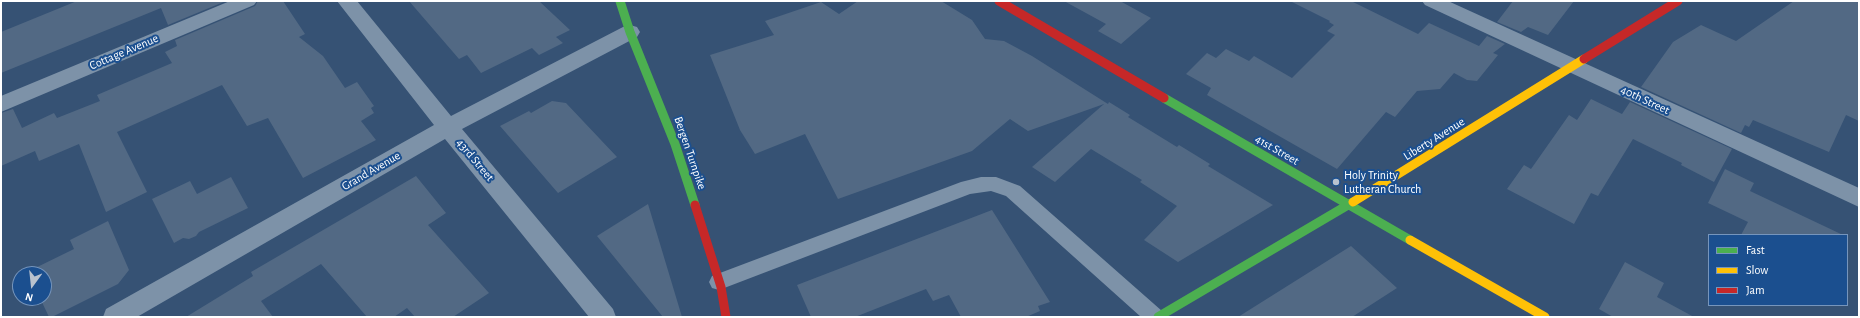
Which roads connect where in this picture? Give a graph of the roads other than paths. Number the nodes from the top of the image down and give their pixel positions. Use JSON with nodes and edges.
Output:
{"nodes":[{"id":1,"x":247,"y":1,"type":"edge"},
{"id":2,"x":347,"y":1,"type":"edge"},
{"id":3,"x":620,"y":1,"type":"edge"},
{"id":4,"x":999,"y":1,"type":"edge"},
{"id":5,"x":1432,"y":1,"type":"edge"},
{"id":6,"x":1678,"y":1,"type":"edge"},
{"id":7,"x":630,"y":32,"type":"junction"},
{"id":8,"x":1573,"y":67,"type":"junction"},
{"id":9,"x":1,"y":104,"type":"edge"},
{"id":10,"x":448,"y":127,"type":"junction"},
{"id":11,"x":1859,"y":198,"type":"edge"},
{"id":12,"x":1348,"y":205,"type":"junction"},
{"id":13,"x":719,"y":282,"type":"junction"},
{"id":14,"x":115,"y":317,"type":"edge"},
{"id":15,"x":604,"y":317,"type":"edge"},
{"id":16,"x":726,"y":317,"type":"edge"},
{"id":17,"x":1156,"y":317,"type":"edge"},
{"id":18,"x":1545,"y":317,"type":"edge"}],
"edges":[{"from":1,"to":9,"type":"street","name":"Cottage Avenue"},
{"from":2,"to":10,"type":"street","name":"43rd Street"},
{"from":3,"to":7,"type":"street","name":"Bergen Turnpike"},
{"from":4,"to":12,"type":"street","name":"41st Street"},
{"from":5,"to":8,"type":"street","name":"40th Street"},
{"from":6,"to":8,"type":"street","name":"Liberty Avenue"},
{"from":7,"to":10,"type":"street","name":"Grand Avenue"},
{"from":7,"to":13,"type":"street","name":"Bergen Turnpike"},
{"from":8,"to":11,"type":"street","name":"40th Street"},
{"from":8,"to":12,"type":"street","name":"Liberty Avenue"},
{"from":10,"to":14,"type":"street","name":"Grand Avenue"},
{"from":10,"to":15,"type":"street","name":"43rd Street"},
{"from":12,"to":17,"type":"street","name":"Liberty Avenue"},
{"from":12,"to":18,"type":"street","name":"41st Street"},
{"from":13,"to":16,"type":"street","name":"Bergen Turnpike"},
{"from":13,"to":17,"type":"lane"}]}
